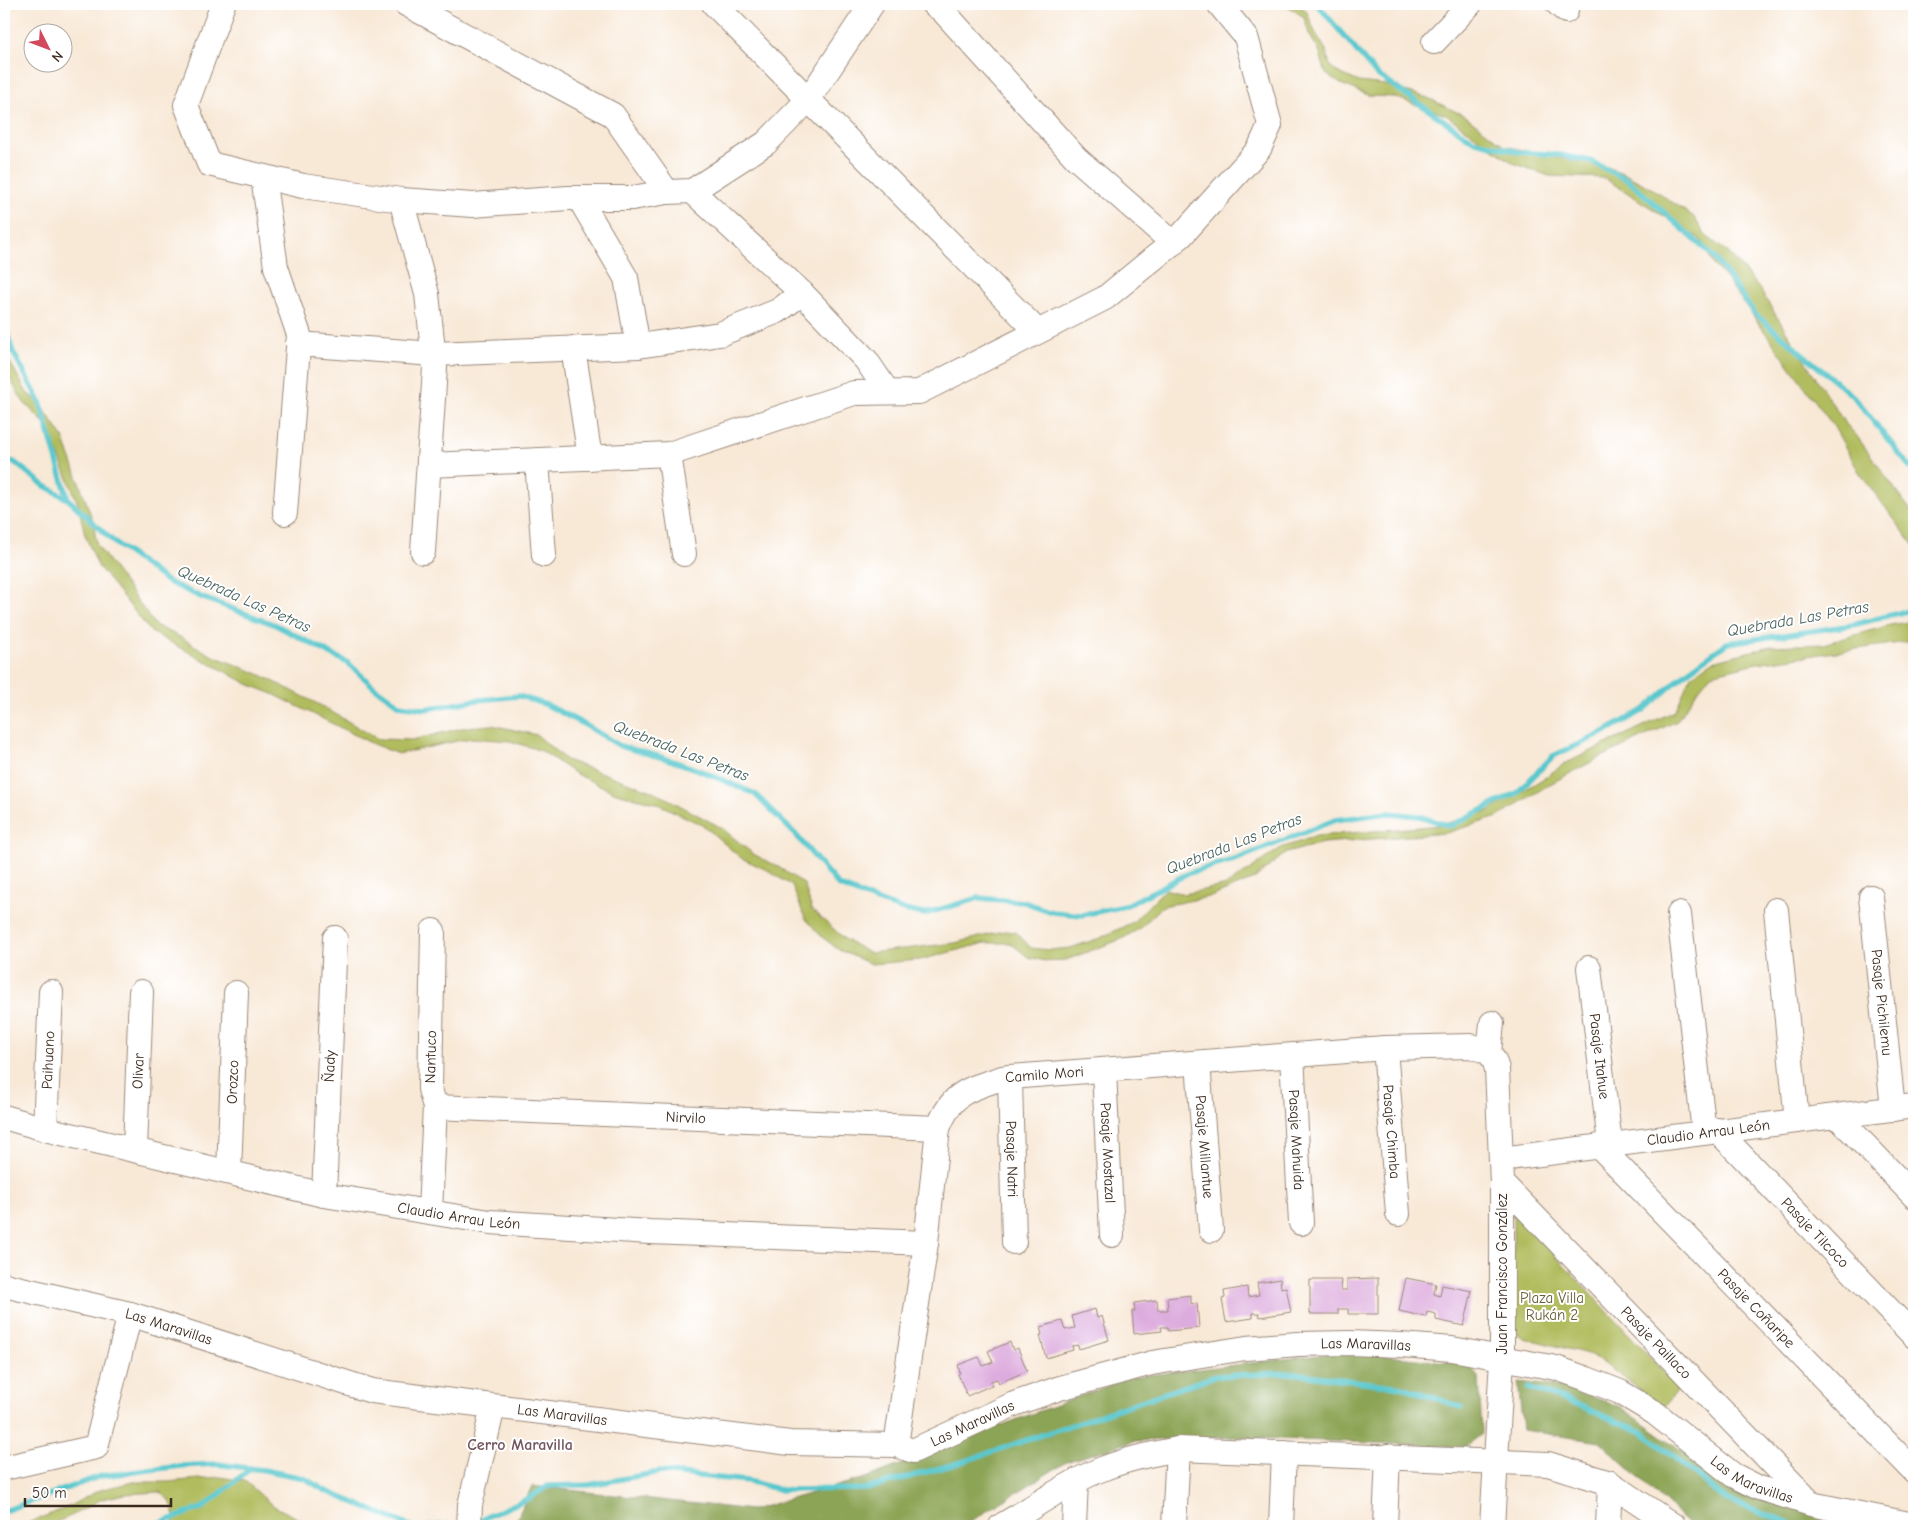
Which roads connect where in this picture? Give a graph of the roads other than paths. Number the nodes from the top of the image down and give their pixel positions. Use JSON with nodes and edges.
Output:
{"nodes":[{"id":1,"x":223,"y":4,"type":"edge"},
{"id":2,"x":406,"y":4,"type":"edge"},
{"id":3,"x":714,"y":4,"type":"edge"},
{"id":4,"x":872,"y":4,"type":"edge"},
{"id":5,"x":933,"y":4,"type":"edge"},
{"id":6,"x":1220,"y":4,"type":"edge"},
{"id":7,"x":1470,"y":4,"type":"edge"},
{"id":8,"x":1434,"y":42,"type":"dead end"},
{"id":9,"x":808,"y":100,"type":"junction"},
{"id":10,"x":263,"y":176,"type":"junction"},
{"id":11,"x":692,"y":191,"type":"junction"},
{"id":12,"x":667,"y":192,"type":"junction"},
{"id":13,"x":579,"y":198,"type":"junction"},
{"id":14,"x":401,"y":200,"type":"junction"},
{"id":15,"x":1173,"y":243,"type":"junction"},
{"id":16,"x":802,"y":293,"type":"junction"},
{"id":17,"x":1037,"y":331,"type":"junction"},
{"id":18,"x":298,"y":344,"type":"junction"},
{"id":19,"x":638,"y":346,"type":"junction"},
{"id":20,"x":573,"y":348,"type":"junction"},
{"id":21,"x":434,"y":354,"type":"junction"},
{"id":22,"x":887,"y":391,"type":"junction"},
{"id":23,"x":669,"y":454,"type":"junction"},
{"id":24,"x":590,"y":458,"type":"junction"},
{"id":25,"x":537,"y":461,"type":"junction"},
{"id":26,"x":430,"y":466,"type":"junction"},
{"id":27,"x":285,"y":513,"type":"dead end"},
{"id":28,"x":423,"y":552,"type":"dead end"},
{"id":29,"x":684,"y":554,"type":"dead end"},
{"id":30,"x":544,"y":555,"type":"dead end"},
{"id":31,"x":1870,"y":897,"type":"dead end"},
{"id":32,"x":1776,"y":910,"type":"dead end"},
{"id":33,"x":1679,"y":914,"type":"dead end"},
{"id":34,"x":433,"y":931,"type":"dead end"},
{"id":35,"x":335,"y":938,"type":"dead end"},
{"id":36,"x":1589,"y":968,"type":"dead end"},
{"id":37,"x":51,"y":992,"type":"dead end"},
{"id":38,"x":141,"y":992,"type":"dead end"},
{"id":39,"x":236,"y":993,"type":"dead end"},
{"id":40,"x":1492,"y":1023,"type":"dead end"},
{"id":41,"x":1385,"y":1048,"type":"junction"},
{"id":42,"x":1489,"y":1052,"type":"junction"},
{"id":43,"x":1292,"y":1056,"type":"junction"},
{"id":44,"x":1198,"y":1063,"type":"junction"},
{"id":45,"x":1104,"y":1071,"type":"junction"},
{"id":46,"x":1010,"y":1077,"type":"junction"},
{"id":47,"x":435,"y":1107,"type":"junction"},
{"id":48,"x":1904,"y":1107,"type":"edge"},
{"id":49,"x":4,"y":1116,"type":"edge"},
{"id":50,"x":1838,"y":1117,"type":"junction"},
{"id":51,"x":1797,"y":1122,"type":"junction"},
{"id":52,"x":45,"y":1128,"type":"junction"},
{"id":53,"x":938,"y":1128,"type":"junction"},
{"id":54,"x":1710,"y":1131,"type":"junction"},
{"id":55,"x":1604,"y":1145,"type":"junction"},
{"id":56,"x":135,"y":1150,"type":"junction"},
{"id":57,"x":1501,"y":1159,"type":"junction"},
{"id":58,"x":229,"y":1172,"type":"junction"},
{"id":59,"x":1502,"y":1183,"type":"junction"},
{"id":60,"x":324,"y":1194,"type":"junction"},
{"id":61,"x":1914,"y":1196,"type":"edge"},
{"id":62,"x":430,"y":1211,"type":"junction"},
{"id":63,"x":1398,"y":1214,"type":"dead end"},
{"id":64,"x":1301,"y":1223,"type":"dead end"},
{"id":65,"x":1211,"y":1230,"type":"dead end"},
{"id":66,"x":1112,"y":1236,"type":"dead end"},
{"id":67,"x":1014,"y":1242,"type":"dead end"},
{"id":68,"x":926,"y":1243,"type":"junction"},
{"id":69,"x":4,"y":1285,"type":"edge"},
{"id":70,"x":130,"y":1314,"type":"junction"},
{"id":71,"x":1914,"y":1336,"type":"edge"},
{"id":72,"x":1502,"y":1360,"type":"junction"},
{"id":73,"x":493,"y":1407,"type":"junction"},
{"id":74,"x":896,"y":1445,"type":"junction"},
{"id":75,"x":1178,"y":1449,"type":"junction"},
{"id":76,"x":1284,"y":1452,"type":"junction"},
{"id":77,"x":1388,"y":1456,"type":"junction"},
{"id":78,"x":1495,"y":1462,"type":"junction"},
{"id":79,"x":4,"y":1468,"type":"edge"},
{"id":80,"x":1914,"y":1471,"type":"edge"},
{"id":81,"x":1076,"y":1481,"type":"junction"},
{"id":82,"x":1610,"y":1483,"type":"junction"},
{"id":83,"x":1812,"y":1504,"type":"junction"},
{"id":84,"x":1914,"y":1525,"type":"edge"},
{"id":85,"x":469,"y":1526,"type":"edge"},
{"id":86,"x":1001,"y":1526,"type":"edge"},
{"id":87,"x":1074,"y":1526,"type":"edge"},
{"id":88,"x":1174,"y":1526,"type":"edge"},
{"id":89,"x":1281,"y":1526,"type":"edge"},
{"id":90,"x":1385,"y":1526,"type":"edge"},
{"id":91,"x":1492,"y":1526,"type":"edge"},
{"id":92,"x":1608,"y":1526,"type":"edge"},
{"id":93,"x":1674,"y":1526,"type":"edge"}],
"edges":[{"from":1,"to":10,"type":"street"},
{"from":2,"to":12,"type":"street"},
{"from":3,"to":9,"type":"street"},
{"from":4,"to":9,"type":"street"},
{"from":5,"to":15,"type":"street"},
{"from":6,"to":15,"type":"street"},
{"from":7,"to":8,"type":"street"},
{"from":9,"to":11,"type":"street"},
{"from":9,"to":17,"type":"street"},
{"from":10,"to":14,"type":"street"},
{"from":10,"to":18,"type":"street"},
{"from":11,"to":12,"type":"street"},
{"from":11,"to":16,"type":"street"},
{"from":12,"to":13,"type":"street"},
{"from":13,"to":14,"type":"street"},
{"from":13,"to":19,"type":"street"},
{"from":14,"to":21,"type":"street"},
{"from":15,"to":17,"type":"street"},
{"from":16,"to":19,"type":"street"},
{"from":16,"to":22,"type":"street"},
{"from":17,"to":22,"type":"street"},
{"from":18,"to":21,"type":"street"},
{"from":18,"to":27,"type":"street"},
{"from":19,"to":20,"type":"street"},
{"from":20,"to":21,"type":"street"},
{"from":20,"to":24,"type":"street"},
{"from":21,"to":26,"type":"street"},
{"from":22,"to":23,"type":"street"},
{"from":23,"to":24,"type":"street"},
{"from":23,"to":29,"type":"street"},
{"from":24,"to":25,"type":"street"},
{"from":25,"to":26,"type":"street"},
{"from":25,"to":30,"type":"street"},
{"from":26,"to":28,"type":"street"},
{"from":31,"to":48,"type":"street","name":"Pasaje Pichilemu"},
{"from":32,"to":51,"type":"street"},
{"from":33,"to":54,"type":"street"},
{"from":34,"to":47,"type":"street","name":"Nantuco"},
{"from":35,"to":60,"type":"street","name":"Ñady"},
{"from":36,"to":55,"type":"street","name":"Pasaje Itahue"},
{"from":37,"to":52,"type":"street","name":"Paihuano"},
{"from":38,"to":56,"type":"street","name":"Olivar"},
{"from":39,"to":58,"type":"street","name":"Orozco"},
{"from":40,"to":42,"type":"street","name":"Juan Francisco González"},
{"from":41,"to":42,"type":"street","name":"Camilo Mori"},
{"from":41,"to":43,"type":"street","name":"Camilo Mori"},
{"from":41,"to":63,"type":"street","name":"Pasaje Chimba"},
{"from":42,"to":57,"type":"street","name":"Juan Francisco González"},
{"from":43,"to":44,"type":"street","name":"Camilo Mori"},
{"from":43,"to":64,"type":"street","name":"Pasaje Mahuida"},
{"from":44,"to":45,"type":"street","name":"Camilo Mori"},
{"from":44,"to":65,"type":"street","name":"Pasaje Millantue"},
{"from":45,"to":46,"type":"street","name":"Camilo Mori"},
{"from":45,"to":66,"type":"street","name":"Pasaje Mostazal"},
{"from":46,"to":53,"type":"street","name":"Camilo Mori"},
{"from":46,"to":67,"type":"street","name":"Pasaje Natri"},
{"from":47,"to":53,"type":"street","name":"Nirvilo"},
{"from":47,"to":62,"type":"street","name":"Nantuco"},
{"from":48,"to":50,"type":"street","name":"Claudio Arrau León"},
{"from":49,"to":52,"type":"street","name":"Claudio Arrau León"},
{"from":50,"to":51,"type":"street","name":"Claudio Arrau León"},
{"from":50,"to":61,"type":"street"},
{"from":51,"to":54,"type":"street","name":"Claudio Arrau León"},
{"from":52,"to":56,"type":"street","name":"Claudio Arrau León"},
{"from":53,"to":68,"type":"street","name":"Camilo Mori"},
{"from":54,"to":55,"type":"street","name":"Claudio Arrau León"},
{"from":54,"to":71,"type":"street","name":"Pasaje Tilcoco"},
{"from":55,"to":57,"type":"street","name":"Claudio Arrau León"},
{"from":55,"to":80,"type":"street","name":"Pasaje Coñaripe"},
{"from":56,"to":58,"type":"street","name":"Claudio Arrau León"},
{"from":57,"to":59,"type":"street","name":"Juan Francisco González"},
{"from":58,"to":60,"type":"street","name":"Claudio Arrau León"},
{"from":59,"to":72,"type":"street","name":"Juan Francisco González"},
{"from":59,"to":83,"type":"street","name":"Pasaje Paillaco"},
{"from":60,"to":62,"type":"street","name":"Claudio Arrau León"},
{"from":62,"to":68,"type":"street","name":"Claudio Arrau León"},
{"from":68,"to":74,"type":"street","name":"Camilo Mori"},
{"from":69,"to":70,"type":"street","name":"Las Maravillas"},
{"from":70,"to":73,"type":"street","name":"Las Maravillas"},
{"from":70,"to":79,"type":"street"},
{"from":72,"to":74,"type":"street","name":"Las Maravillas"},
{"from":72,"to":78,"type":"street","name":"Juan Francisco González"},
{"from":72,"to":83,"type":"street","name":"Las Maravillas"},
{"from":73,"to":74,"type":"street","name":"Las Maravillas"},
{"from":73,"to":85,"type":"street"},
{"from":75,"to":76,"type":"street"},
{"from":75,"to":81,"type":"street"},
{"from":75,"to":88,"type":"street"},
{"from":76,"to":77,"type":"street"},
{"from":76,"to":89,"type":"street"},
{"from":77,"to":78,"type":"street"},
{"from":77,"to":90,"type":"street"},
{"from":78,"to":82,"type":"street"},
{"from":78,"to":91,"type":"street","name":"Juan Francisco González"},
{"from":81,"to":86,"type":"street"},
{"from":81,"to":87,"type":"street"},
{"from":82,"to":92,"type":"street"},
{"from":82,"to":93,"type":"street"},
{"from":83,"to":84,"type":"street","name":"Las Maravillas"}]}
